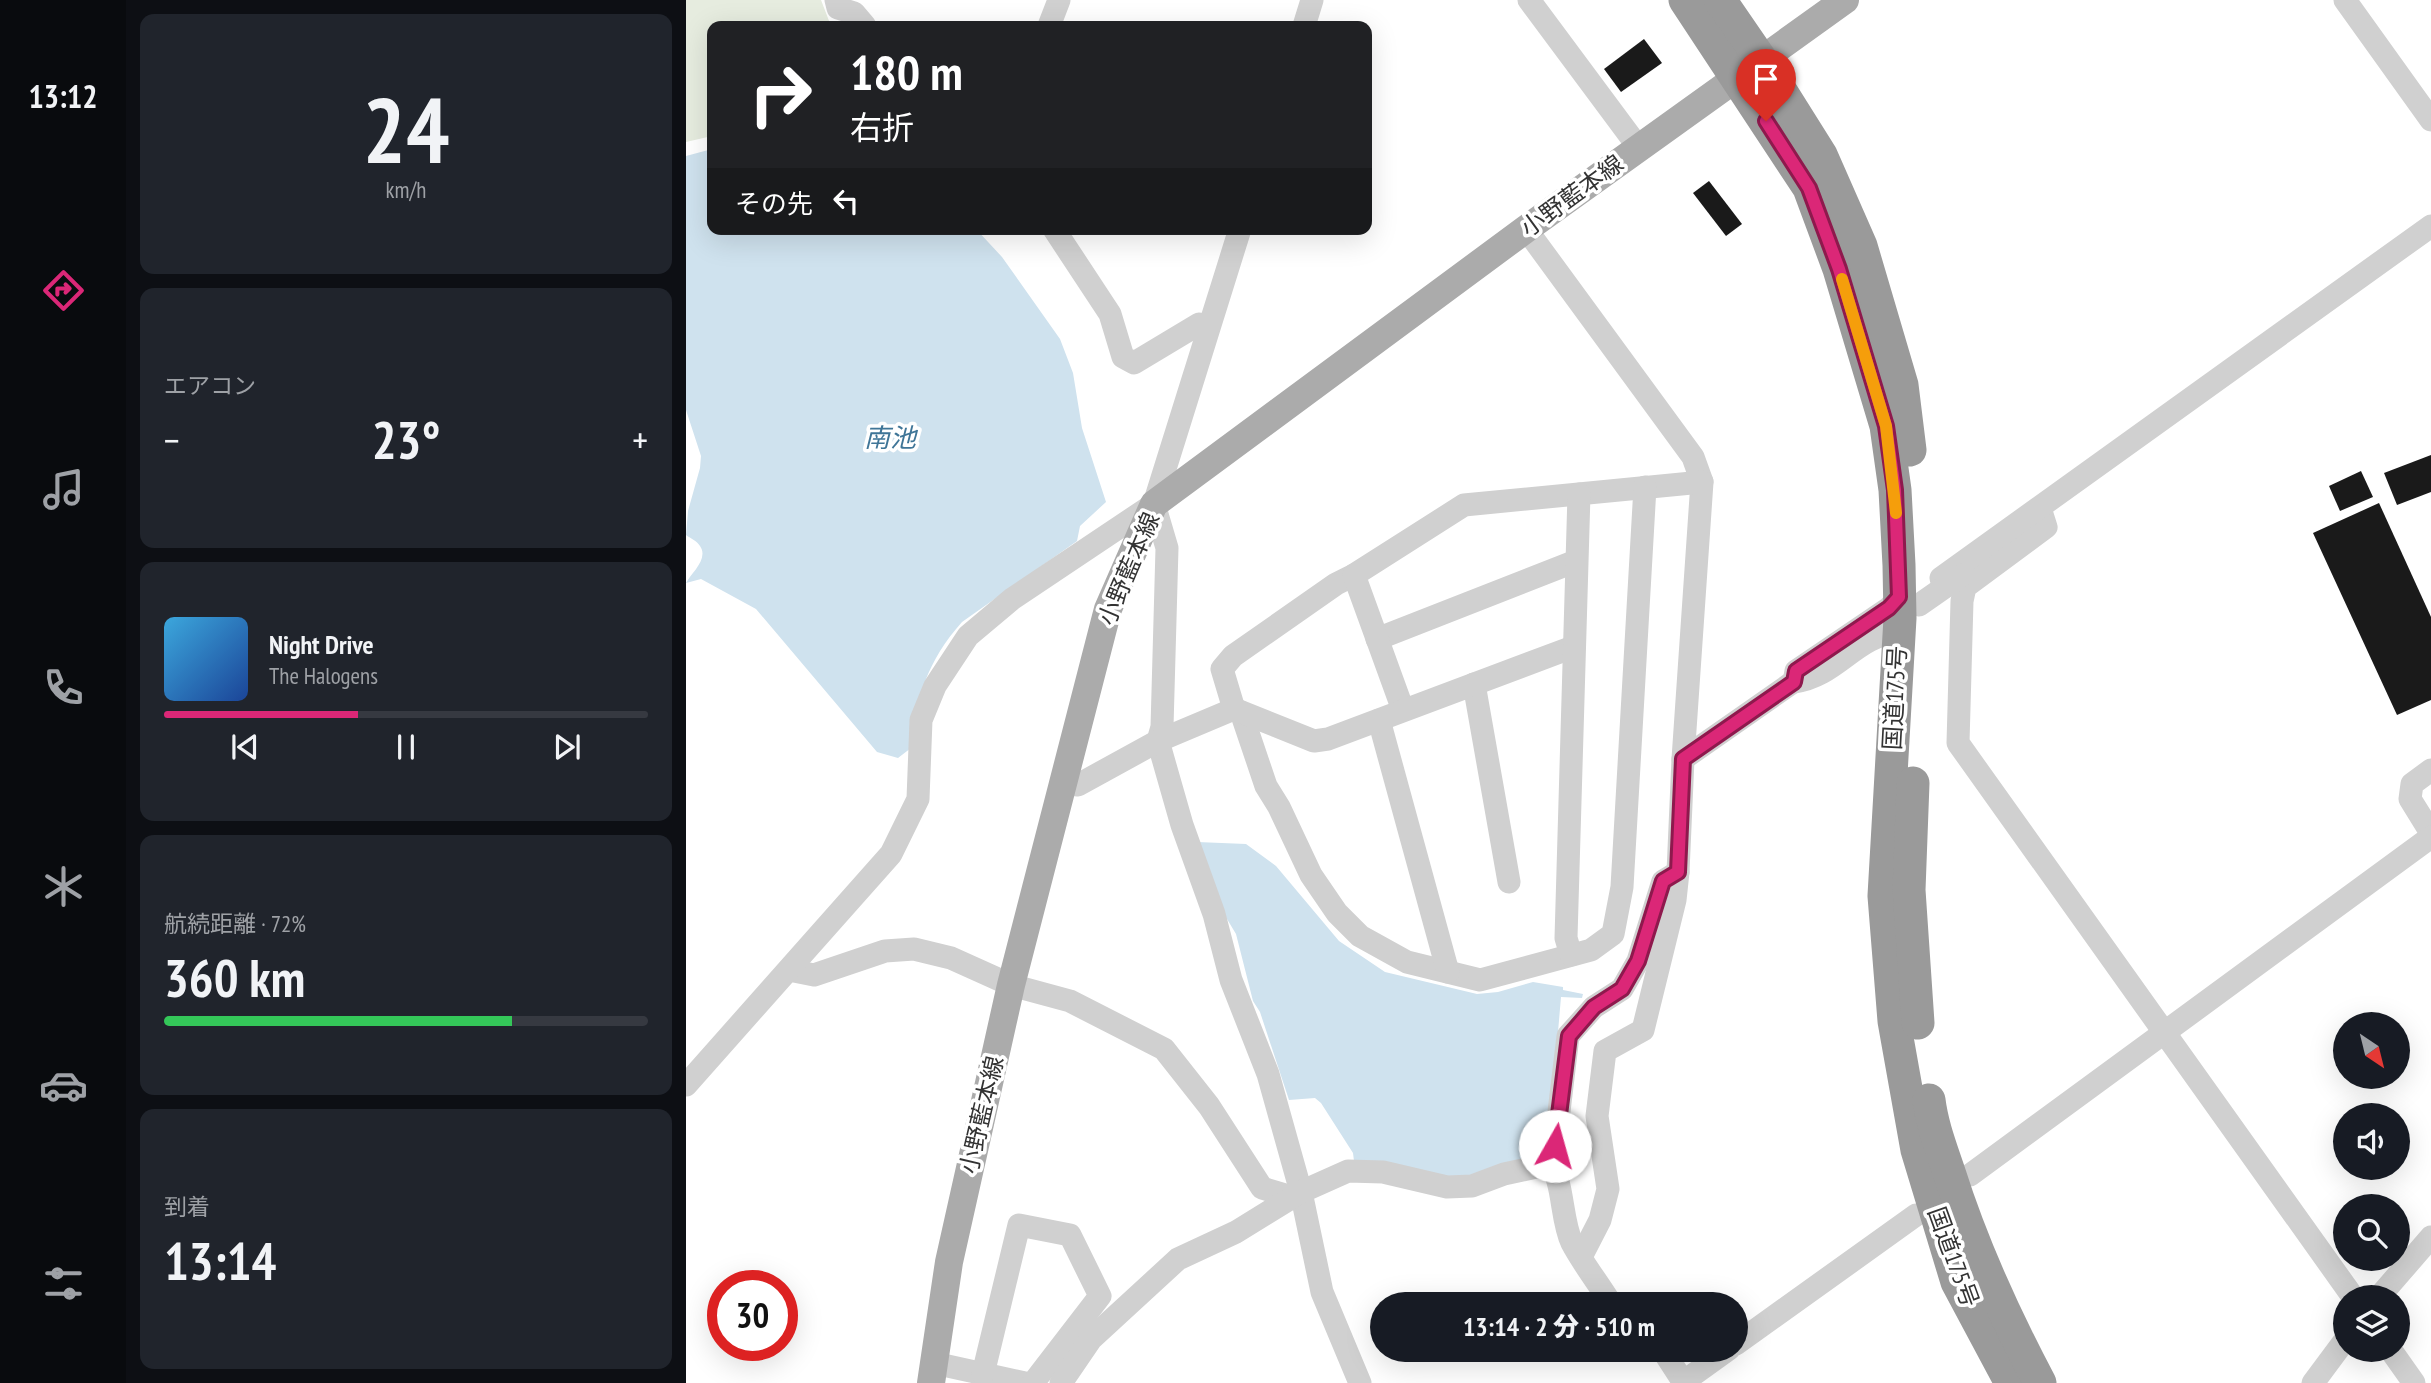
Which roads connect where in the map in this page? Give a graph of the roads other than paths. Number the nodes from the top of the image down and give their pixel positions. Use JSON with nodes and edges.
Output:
{"nodes":[{"id":1,"x":836,"y":0,"type":"edge"},
{"id":2,"x":1059,"y":0,"type":"edge"},
{"id":3,"x":1312,"y":0,"type":"edge"},
{"id":4,"x":1529,"y":0,"type":"edge"},
{"id":5,"x":1685,"y":0,"type":"edge"},
{"id":6,"x":1720,"y":0,"type":"edge"},
{"id":7,"x":1845,"y":0,"type":"edge"},
{"id":8,"x":2345,"y":0,"type":"edge"},
{"id":9,"x":860,"y":21,"type":"edge"},
{"id":10,"x":1051,"y":21,"type":"edge"},
{"id":11,"x":1306,"y":21,"type":"edge"},
{"id":12,"x":1750,"y":69,"type":"junction"},
{"id":13,"x":2431,"y":120,"type":"edge"},
{"id":14,"x":1639,"y":148,"type":"junction"},
{"id":15,"x":2431,"y":226,"type":"edge"},
{"id":16,"x":1527,"y":229,"type":"junction"},
{"id":17,"x":1058,"y":235,"type":"edge"},
{"id":18,"x":1238,"y":235,"type":"edge"},
{"id":19,"x":1209,"y":326,"type":"junction"},
{"id":20,"x":1702,"y":482,"type":"junction"},
{"id":21,"x":1645,"y":487,"type":"junction"},
{"id":22,"x":1579,"y":494,"type":"junction"},
{"id":23,"x":1154,"y":504,"type":"junction"},
{"id":24,"x":2040,"y":508,"type":"junction"},
{"id":25,"x":1576,"y":561,"type":"junction"},
{"id":26,"x":1354,"y":575,"type":"junction"},
{"id":27,"x":1910,"y":601,"type":"junction"},
{"id":28,"x":1377,"y":639,"type":"junction"},
{"id":29,"x":1573,"y":647,"type":"junction"},
{"id":30,"x":1794,"y":682,"type":"junction"},
{"id":31,"x":1474,"y":684,"type":"junction"},
{"id":32,"x":1238,"y":710,"type":"junction"},
{"id":33,"x":1403,"y":710,"type":"junction"},
{"id":34,"x":1379,"y":720,"type":"junction"},
{"id":35,"x":1158,"y":741,"type":"junction"},
{"id":36,"x":1683,"y":759,"type":"junction"},
{"id":37,"x":2431,"y":770,"type":"edge"},
{"id":38,"x":1062,"y":783,"type":"junction"},
{"id":39,"x":2431,"y":835,"type":"edge"},
{"id":40,"x":1678,"y":872,"type":"junction"},
{"id":41,"x":1509,"y":882,"type":"dead end"},
{"id":42,"x":1571,"y":955,"type":"junction"},
{"id":43,"x":789,"y":970,"type":"junction"},
{"id":44,"x":1448,"y":972,"type":"junction"},
{"id":45,"x":1011,"y":985,"type":"junction"},
{"id":46,"x":2164,"y":1032,"type":"junction"},
{"id":47,"x":686,"y":1085,"type":"edge"},
{"id":48,"x":1548,"y":1160,"type":"junction"},
{"id":49,"x":1296,"y":1194,"type":"junction"},
{"id":50,"x":1943,"y":1195,"type":"junction"},
{"id":51,"x":2431,"y":1237,"type":"edge"},
{"id":52,"x":1581,"y":1257,"type":"junction"},
{"id":53,"x":2344,"y":1285,"type":"edge"},
{"id":54,"x":2389,"y":1285,"type":"edge"},
{"id":55,"x":1606,"y":1292,"type":"edge"},
{"id":56,"x":1748,"y":1336,"type":"edge"},
{"id":57,"x":2333,"y":1357,"type":"edge"},
{"id":58,"x":1669,"y":1362,"type":"edge"},
{"id":59,"x":1711,"y":1362,"type":"edge"},
{"id":60,"x":2399,"y":1362,"type":"edge"},
{"id":61,"x":933,"y":1373,"type":"edge"},
{"id":62,"x":983,"y":1374,"type":"junction"},
{"id":63,"x":1025,"y":1383,"type":"edge"},
{"id":64,"x":1033,"y":1383,"type":"edge"},
{"id":65,"x":1061,"y":1383,"type":"edge"},
{"id":66,"x":1360,"y":1383,"type":"edge"},
{"id":67,"x":1683,"y":1383,"type":"edge"},
{"id":68,"x":2011,"y":1383,"type":"edge"},
{"id":69,"x":2040,"y":1383,"type":"edge"},
{"id":70,"x":2314,"y":1383,"type":"edge"},
{"id":71,"x":2414,"y":1383,"type":"edge"}],
"edges":[{"from":1,"to":9,"type":"street"},
{"from":2,"to":10,"type":"street"},
{"from":3,"to":11,"type":"street"},
{"from":4,"to":14,"type":"street"},
{"from":5,"to":12,"type":"highway","name":"国道175号"},
{"from":6,"to":12,"type":"highway","name":"国道175号"},
{"from":7,"to":12,"type":"main road","name":"小野藍本線"},
{"from":8,"to":13,"type":"street"},
{"from":12,"to":14,"type":"main road","name":"小野藍本線"},
{"from":12,"to":27,"type":"highway","name":"国道175号"},
{"from":14,"to":16,"type":"main road","name":"小野藍本線"},
{"from":15,"to":24,"type":"street"},
{"from":16,"to":20,"type":"street"},
{"from":16,"to":23,"type":"main road","name":"小野藍本線"},
{"from":17,"to":19,"type":"street"},
{"from":18,"to":19,"type":"street"},
{"from":19,"to":23,"type":"street"},
{"from":20,"to":21,"type":"street"},
{"from":20,"to":36,"type":"street"},
{"from":21,"to":22,"type":"street"},
{"from":21,"to":42,"type":"street"},
{"from":22,"to":25,"type":"street"},
{"from":22,"to":26,"type":"street"},
{"from":23,"to":35,"type":"street"},
{"from":23,"to":38,"type":"main road","name":"小野藍本線"},
{"from":23,"to":43,"type":"street"},
{"from":24,"to":27,"type":"street"},
{"from":24,"to":46,"type":"street"},
{"from":25,"to":28,"type":"street"},
{"from":25,"to":29,"type":"street"},
{"from":26,"to":28,"type":"street"},
{"from":26,"to":32,"type":"street"},
{"from":27,"to":30,"type":"street"},
{"from":27,"to":30,"type":"street"},
{"from":27,"to":50,"type":"highway","name":"国道175号"},
{"from":28,"to":33,"type":"street"},
{"from":29,"to":31,"type":"street"},
{"from":29,"to":42,"type":"street"},
{"from":30,"to":36,"type":"street"},
{"from":31,"to":33,"type":"street"},
{"from":31,"to":41,"type":"street"},
{"from":32,"to":34,"type":"street"},
{"from":32,"to":35,"type":"street"},
{"from":32,"to":44,"type":"street"},
{"from":33,"to":34,"type":"street"},
{"from":34,"to":44,"type":"street"},
{"from":35,"to":38,"type":"street"},
{"from":35,"to":49,"type":"street"},
{"from":36,"to":40,"type":"street"},
{"from":37,"to":39,"type":"street"},
{"from":38,"to":45,"type":"main road","name":"小野藍本線"},
{"from":39,"to":46,"type":"street"},
{"from":40,"to":48,"type":"street"},
{"from":40,"to":52,"type":"street"},
{"from":42,"to":44,"type":"street"},
{"from":43,"to":45,"type":"street"},
{"from":43,"to":47,"type":"street"},
{"from":45,"to":49,"type":"street"},
{"from":45,"to":61,"type":"main road","name":"小野藍本線"},
{"from":46,"to":50,"type":"street"},
{"from":46,"to":53,"type":"street"},
{"from":48,"to":49,"type":"street"},
{"from":48,"to":52,"type":"street"},
{"from":49,"to":65,"type":"street"},
{"from":49,"to":66,"type":"street"},
{"from":50,"to":56,"type":"street"},
{"from":50,"to":68,"type":"highway","name":"国道175号"},
{"from":50,"to":69,"type":"highway","name":"国道175号"},
{"from":51,"to":54,"type":"street"},
{"from":52,"to":55,"type":"street"},
{"from":57,"to":70,"type":"street"},
{"from":58,"to":67,"type":"street"},
{"from":59,"to":67,"type":"street"},
{"from":60,"to":71,"type":"street"},
{"from":61,"to":62,"type":"street"},
{"from":62,"to":63,"type":"street"},
{"from":62,"to":64,"type":"street"}]}
